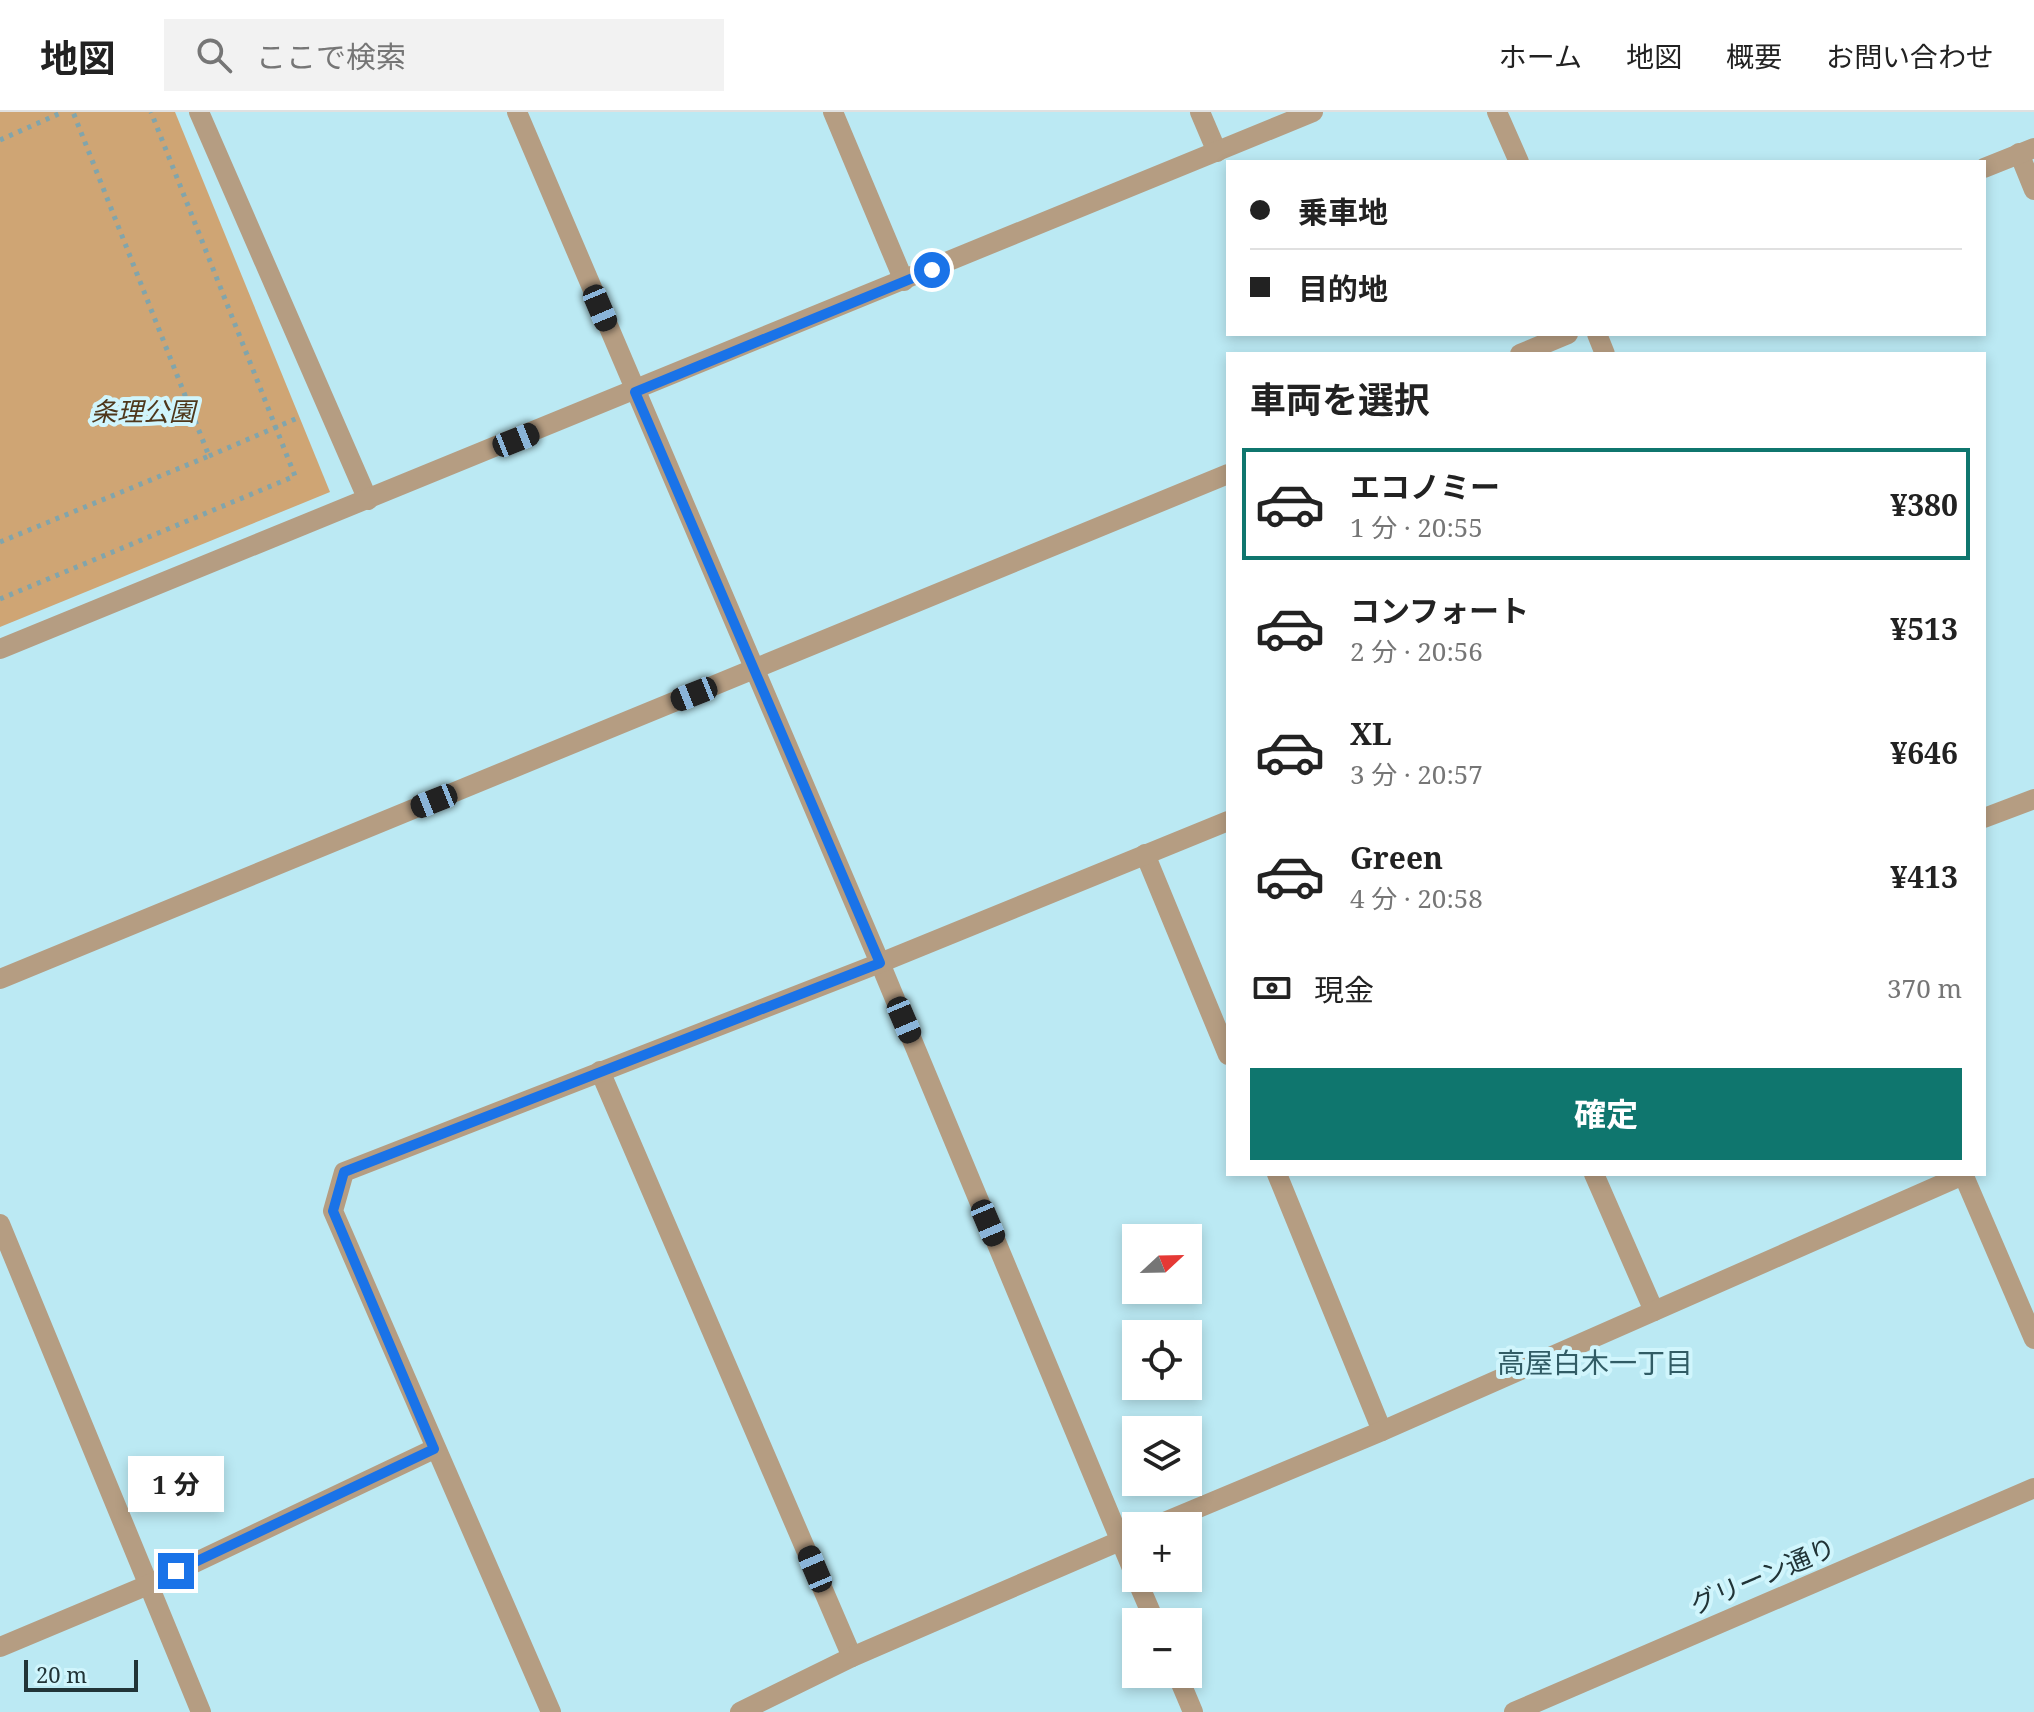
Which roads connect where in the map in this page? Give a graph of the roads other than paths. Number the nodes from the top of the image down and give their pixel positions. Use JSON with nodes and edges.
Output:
{"nodes":[{"id":1,"x":199,"y":112,"type":"edge"},
{"id":2,"x":517,"y":112,"type":"edge"},
{"id":3,"x":833,"y":112,"type":"edge"},
{"id":4,"x":1200,"y":112,"type":"edge"},
{"id":5,"x":1313,"y":112,"type":"edge"},
{"id":6,"x":1497,"y":112,"type":"edge"},
{"id":7,"x":2026,"y":151,"type":"edge"},
{"id":8,"x":1217,"y":152,"type":"junction"},
{"id":9,"x":1518,"y":160,"type":"edge"},
{"id":10,"x":1986,"y":167,"type":"edge"},
{"id":11,"x":2034,"y":190,"type":"edge"},
{"id":12,"x":904,"y":281,"type":"junction"},
{"id":13,"x":1563,"y":336,"type":"edge"},
{"id":14,"x":1525,"y":352,"type":"edge"},
{"id":15,"x":635,"y":392,"type":"junction"},
{"id":16,"x":1226,"y":475,"type":"edge"},
{"id":17,"x":368,"y":500,"type":"junction"},
{"id":18,"x":0,"y":649,"type":"edge"},
{"id":19,"x":752,"y":670,"type":"junction"},
{"id":20,"x":2034,"y":799,"type":"edge"},
{"id":21,"x":1986,"y":817,"type":"edge"},
{"id":22,"x":1226,"y":822,"type":"edge"},
{"id":23,"x":1145,"y":854,"type":"junction"},
{"id":24,"x":880,"y":963,"type":"junction"},
{"id":25,"x":0,"y":979,"type":"edge"},
{"id":26,"x":1226,"y":1050,"type":"edge"},
{"id":27,"x":600,"y":1071,"type":"junction"},
{"id":28,"x":1278,"y":1176,"type":"edge"},
{"id":29,"x":1595,"y":1176,"type":"edge"},
{"id":30,"x":1961,"y":1176,"type":"edge"},
{"id":31,"x":1963,"y":1176,"type":"edge"},
{"id":32,"x":0,"y":1224,"type":"edge"},
{"id":33,"x":1654,"y":1311,"type":"junction"},
{"id":34,"x":2034,"y":1339,"type":"edge"},
{"id":35,"x":1382,"y":1431,"type":"junction"},
{"id":36,"x":434,"y":1449,"type":"junction"},
{"id":37,"x":2034,"y":1488,"type":"edge"},
{"id":38,"x":1188,"y":1512,"type":"edge"},
{"id":39,"x":1122,"y":1523,"type":"edge"},
{"id":40,"x":1122,"y":1540,"type":"edge"},
{"id":41,"x":148,"y":1585,"type":"junction"},
{"id":42,"x":0,"y":1647,"type":"edge"},
{"id":43,"x":852,"y":1657,"type":"junction"},
{"id":44,"x":1183,"y":1688,"type":"edge"},
{"id":45,"x":201,"y":1712,"type":"edge"},
{"id":46,"x":551,"y":1712,"type":"edge"},
{"id":47,"x":740,"y":1712,"type":"edge"},
{"id":48,"x":1193,"y":1712,"type":"edge"},
{"id":49,"x":1514,"y":1712,"type":"edge"}],
"edges":[{"from":1,"to":17,"type":"street"},
{"from":2,"to":15,"type":"street"},
{"from":3,"to":12,"type":"street"},
{"from":4,"to":8,"type":"street"},
{"from":5,"to":8,"type":"street"},
{"from":6,"to":9,"type":"street"},
{"from":7,"to":10,"type":"street"},
{"from":7,"to":11,"type":"street"},
{"from":8,"to":12,"type":"street"},
{"from":12,"to":15,"type":"street"},
{"from":13,"to":14,"type":"street"},
{"from":15,"to":17,"type":"street"},
{"from":15,"to":19,"type":"street"},
{"from":16,"to":19,"type":"street"},
{"from":17,"to":18,"type":"street"},
{"from":19,"to":24,"type":"street"},
{"from":19,"to":25,"type":"street"},
{"from":20,"to":21,"type":"street"},
{"from":22,"to":23,"type":"street"},
{"from":23,"to":24,"type":"street"},
{"from":23,"to":26,"type":"street"},
{"from":24,"to":27,"type":"street"},
{"from":24,"to":39,"type":"street"},
{"from":27,"to":36,"type":"street"},
{"from":27,"to":43,"type":"street"},
{"from":28,"to":35,"type":"street"},
{"from":29,"to":33,"type":"street"},
{"from":30,"to":33,"type":"street"},
{"from":31,"to":34,"type":"street"},
{"from":32,"to":41,"type":"street"},
{"from":33,"to":35,"type":"street"},
{"from":35,"to":38,"type":"street"},
{"from":36,"to":41,"type":"street"},
{"from":36,"to":46,"type":"street"},
{"from":37,"to":49,"type":"street","name":"グリーン通り"},
{"from":40,"to":43,"type":"street"},
{"from":41,"to":42,"type":"street"},
{"from":41,"to":45,"type":"street"},
{"from":43,"to":47,"type":"street"},
{"from":44,"to":48,"type":"street"}]}
